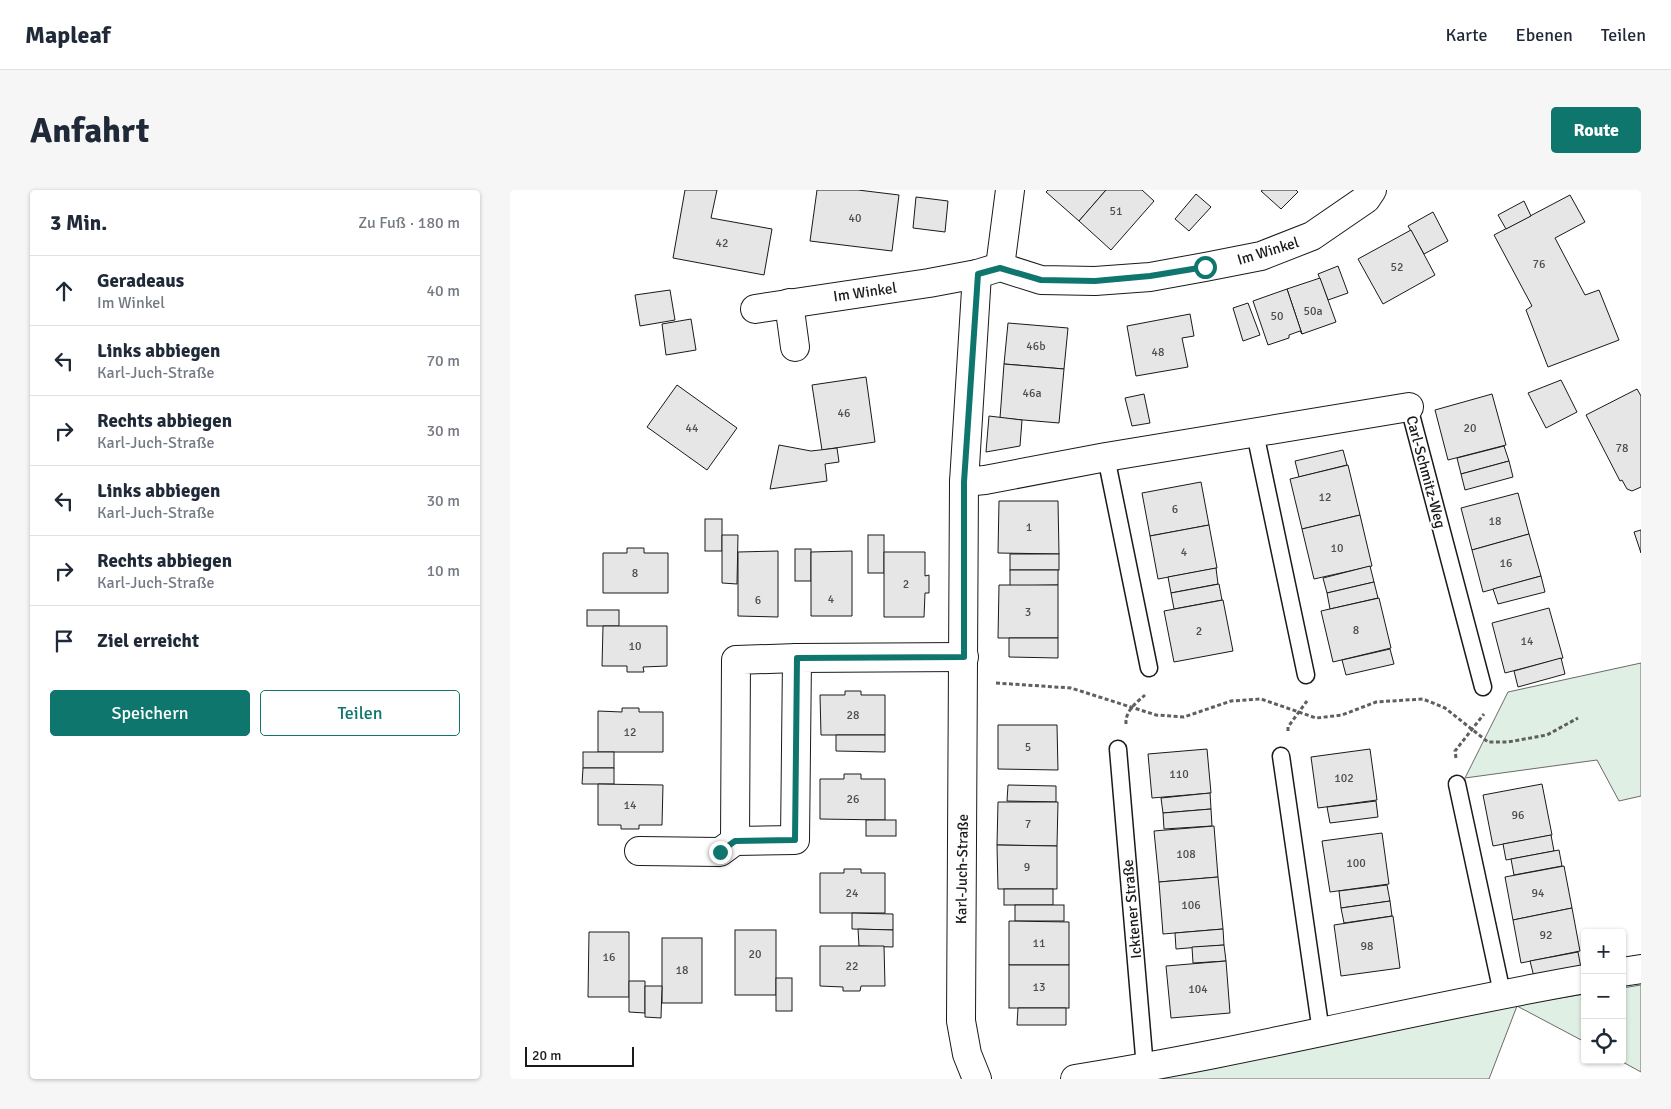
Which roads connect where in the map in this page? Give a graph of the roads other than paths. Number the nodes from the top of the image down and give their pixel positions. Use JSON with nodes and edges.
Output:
{"nodes":[{"id":1,"x":1010,"y":190,"type":"edge"},
{"id":2,"x":1372,"y":190,"type":"edge"},
{"id":3,"x":989,"y":271,"type":"junction"},
{"id":4,"x":789,"y":303,"type":"junction"},
{"id":5,"x":755,"y":309,"type":"dead end"},
{"id":6,"x":795,"y":347,"type":"dead end"},
{"id":7,"x":1409,"y":407,"type":"joint"},
{"id":8,"x":1255,"y":433,"type":"junction"},
{"id":9,"x":1106,"y":457,"type":"junction"},
{"id":10,"x":964,"y":482,"type":"junction"},
{"id":11,"x":797,"y":658,"type":"junction"},
{"id":12,"x":1149,"y":668,"type":"road end"},
{"id":13,"x":964,"y":669,"type":"junction"},
{"id":14,"x":1306,"y":674,"type":"road end"},
{"id":15,"x":1483,"y":687,"type":"road end"},
{"id":16,"x":1118,"y":749,"type":"road end"},
{"id":17,"x":1281,"y":756,"type":"road end"},
{"id":18,"x":1456,"y":784,"type":"road end"},
{"id":19,"x":735,"y":841,"type":"junction"},
{"id":20,"x":639,"y":852,"type":"dead end"},
{"id":21,"x":1641,"y":969,"type":"edge"},
{"id":22,"x":1626,"y":971,"type":"edge"},
{"id":23,"x":1581,"y":980,"type":"edge"},
{"id":24,"x":1502,"y":993,"type":"junction"},
{"id":25,"x":1321,"y":1032,"type":"junction"},
{"id":26,"x":1145,"y":1068,"type":"junction"},
{"id":27,"x":977,"y":1079,"type":"edge"},
{"id":28,"x":1074,"y":1079,"type":"edge"}],
"edges":[{"from":1,"to":3,"type":"street"},
{"from":2,"to":3,"type":"street","name":"Im Winkel"},
{"from":3,"to":4,"type":"street","name":"Im Winkel"},
{"from":3,"to":10,"type":"street","name":"Karl-Juch-Straße"},
{"from":4,"to":5,"type":"street","name":"Im Winkel"},
{"from":4,"to":6,"type":"street"},
{"from":7,"to":8,"type":"street","name":"Carl-Schmitz-Weg"},
{"from":7,"to":15,"type":"lane","name":"Carl-Schmitz-Weg"},
{"from":8,"to":9,"type":"street","name":"Carl-Schmitz-Weg"},
{"from":8,"to":14,"type":"lane"},
{"from":9,"to":10,"type":"street","name":"Carl-Schmitz-Weg"},
{"from":9,"to":12,"type":"lane"},
{"from":10,"to":13,"type":"street","name":"Karl-Juch-Straße"},
{"from":11,"to":13,"type":"street"},
{"from":11,"to":19,"type":"street"},
{"from":11,"to":19,"type":"street"},
{"from":13,"to":27,"type":"street","name":"Karl-Juch-Straße"},
{"from":16,"to":26,"type":"lane","name":"Icktener Straße"},
{"from":17,"to":25,"type":"lane"},
{"from":18,"to":24,"type":"lane"},
{"from":19,"to":20,"type":"street"},
{"from":21,"to":22,"type":"street"},
{"from":23,"to":24,"type":"street"},
{"from":24,"to":25,"type":"street"},
{"from":25,"to":26,"type":"street"},
{"from":26,"to":28,"type":"street"}]}
